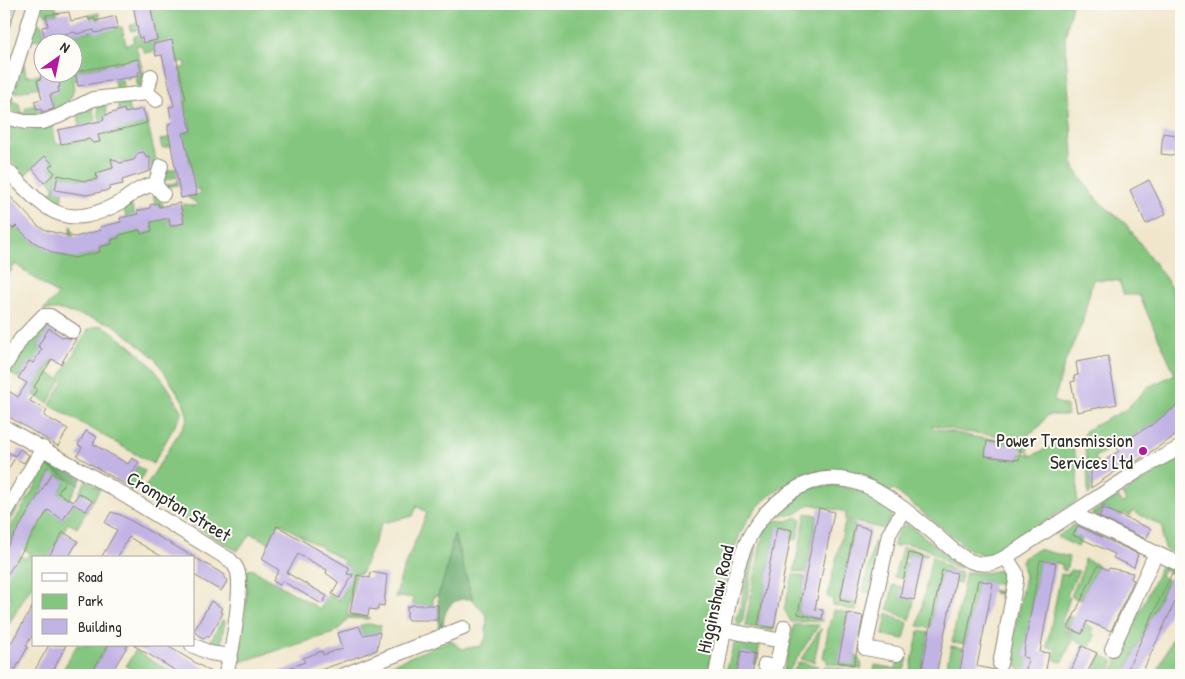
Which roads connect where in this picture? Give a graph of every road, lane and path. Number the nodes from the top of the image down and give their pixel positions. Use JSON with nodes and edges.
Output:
{"nodes":[{"id":1,"x":35,"y":4,"type":"edge"},
{"id":2,"x":152,"y":76,"type":"dead end"},
{"id":3,"x":6,"y":83,"type":"edge"},
{"id":4,"x":4,"y":103,"type":"edge"},
{"id":5,"x":4,"y":117,"type":"edge"},
{"id":6,"x":4,"y":166,"type":"edge"},
{"id":7,"x":161,"y":166,"type":"dead end"},
{"id":8,"x":74,"y":332,"type":"dead end"},
{"id":9,"x":4,"y":368,"type":"edge"},
{"id":10,"x":4,"y":427,"type":"edge"},
{"id":11,"x":1181,"y":446,"type":"edge"},
{"id":12,"x":43,"y":448,"type":"junction"},
{"id":13,"x":904,"y":509,"type":"junction"},
{"id":14,"x":1078,"y":512,"type":"junction"},
{"id":15,"x":4,"y":515,"type":"edge"},
{"id":16,"x":1156,"y":553,"type":"junction"},
{"id":17,"x":1006,"y":558,"type":"junction"},
{"id":18,"x":1181,"y":565,"type":"edge"},
{"id":19,"x":463,"y":628,"type":"dead end"},
{"id":20,"x":725,"y":630,"type":"junction"},
{"id":21,"x":194,"y":646,"type":"edge"},
{"id":22,"x":1112,"y":649,"type":"dead end"},
{"id":23,"x":897,"y":654,"type":"dead end"},
{"id":24,"x":230,"y":656,"type":"junction"},
{"id":25,"x":1000,"y":664,"type":"dead end"},
{"id":26,"x":765,"y":666,"type":"dead end"},
{"id":27,"x":225,"y":675,"type":"edge"},
{"id":28,"x":344,"y":675,"type":"edge"},
{"id":29,"x":716,"y":675,"type":"edge"}],
"edges":[{"from":1,"to":3,"type":"street"},
{"from":2,"to":5,"type":"street"},
{"from":3,"to":4,"type":"street"},
{"from":6,"to":7,"type":"street"},
{"from":8,"to":9,"type":"street"},
{"from":10,"to":12,"type":"street","name":"Crompton Street"},
{"from":11,"to":14,"type":"street","name":"Higginshaw Road"},
{"from":12,"to":15,"type":"street"},
{"from":12,"to":24,"type":"street","name":"Crompton Street"},
{"from":13,"to":17,"type":"street","name":"Higginshaw Road"},
{"from":13,"to":20,"type":"street","name":"Higginshaw Road"},
{"from":13,"to":23,"type":"street"},
{"from":14,"to":16,"type":"street"},
{"from":14,"to":17,"type":"street","name":"Higginshaw Road"},
{"from":16,"to":18,"type":"street"},
{"from":16,"to":22,"type":"street"},
{"from":17,"to":25,"type":"street"},
{"from":19,"to":28,"type":"street"},
{"from":20,"to":26,"type":"street"},
{"from":20,"to":29,"type":"street","name":"Higginshaw Road"},
{"from":21,"to":24,"type":"street"},
{"from":24,"to":27,"type":"street","name":"Crompton Street"}]}
